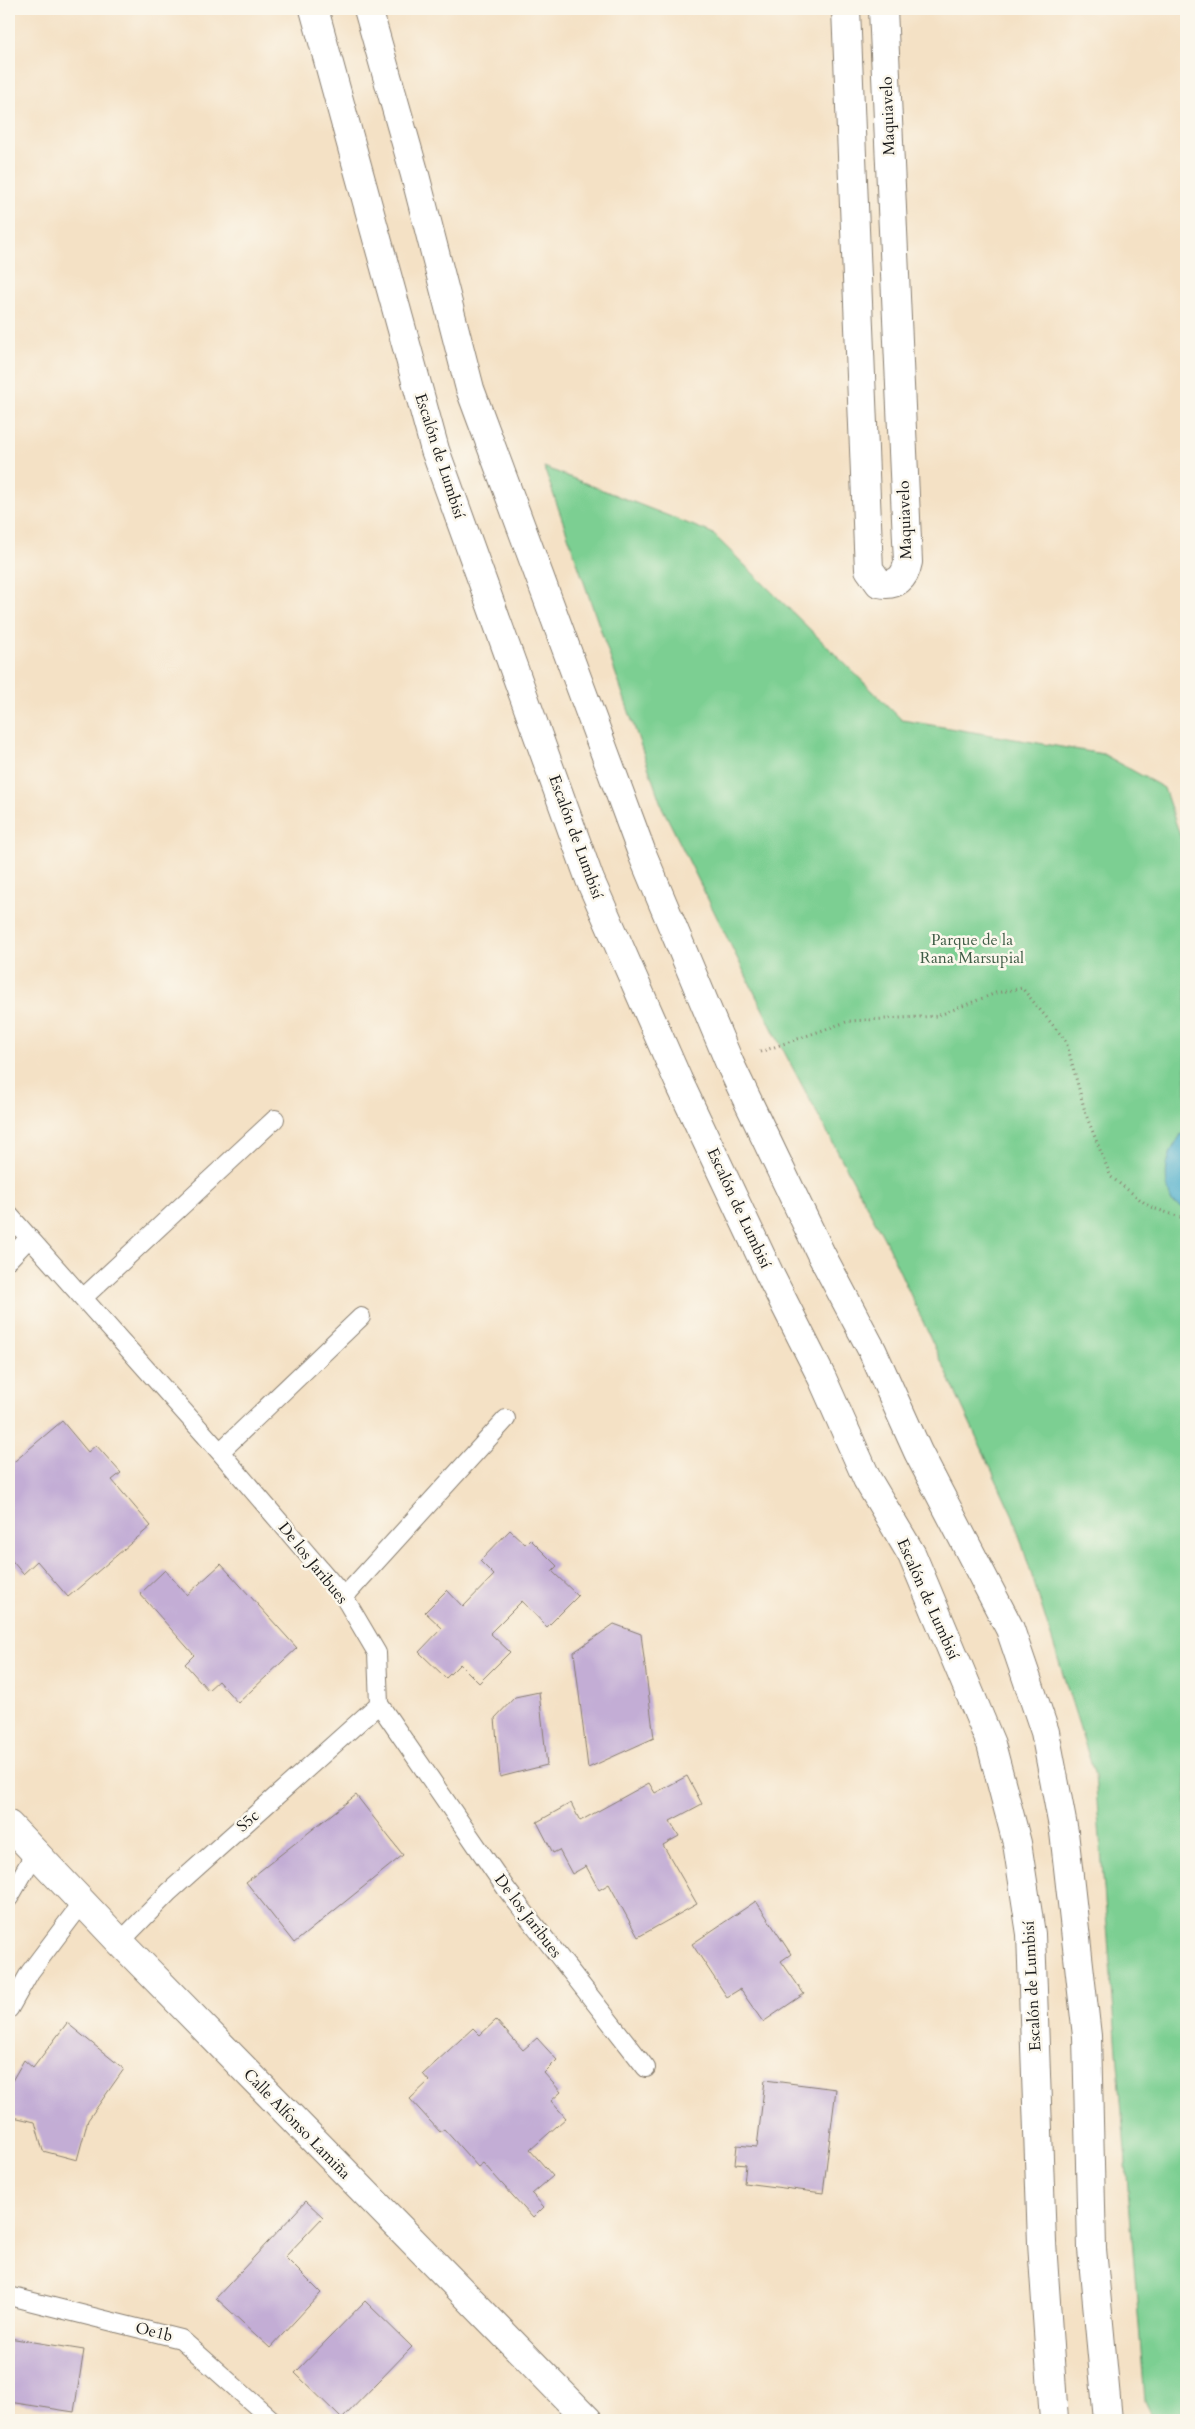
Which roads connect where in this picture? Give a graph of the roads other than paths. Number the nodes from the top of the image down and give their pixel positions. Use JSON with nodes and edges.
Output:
{"nodes":[{"id":1,"x":314,"y":9,"type":"edge"},
{"id":2,"x":368,"y":9,"type":"edge"},
{"id":3,"x":846,"y":9,"type":"edge"},
{"id":4,"x":884,"y":9,"type":"edge"},
{"id":5,"x":275,"y":1119,"type":"dead end"},
{"id":6,"x":9,"y":1215,"type":"edge"},
{"id":7,"x":29,"y":1238,"type":"junction"},
{"id":8,"x":9,"y":1259,"type":"edge"},
{"id":9,"x":84,"y":1297,"type":"junction"},
{"id":10,"x":361,"y":1317,"type":"dead end"},
{"id":11,"x":506,"y":1419,"type":"dead end"},
{"id":12,"x":220,"y":1452,"type":"junction"},
{"id":13,"x":344,"y":1597,"type":"junction"},
{"id":14,"x":379,"y":1704,"type":"junction"},
{"id":15,"x":9,"y":1825,"type":"edge"},
{"id":16,"x":34,"y":1853,"type":"junction"},
{"id":17,"x":9,"y":1898,"type":"edge"},
{"id":18,"x":82,"y":1903,"type":"junction"},
{"id":19,"x":120,"y":1942,"type":"junction"},
{"id":20,"x":9,"y":2009,"type":"edge"},
{"id":21,"x":646,"y":2068,"type":"dead end"},
{"id":22,"x":9,"y":2296,"type":"edge"},
{"id":23,"x":272,"y":2420,"type":"edge"},
{"id":24,"x":588,"y":2420,"type":"edge"},
{"id":25,"x":1054,"y":2420,"type":"edge"},
{"id":26,"x":1108,"y":2420,"type":"edge"}],
"edges":[{"from":1,"to":25,"type":"main road","name":"Escalón de Lumbisí"},
{"from":2,"to":26,"type":"main road"},
{"from":3,"to":4,"type":"main road","name":"Maquiavelo"},
{"from":5,"to":9,"type":"lane"},
{"from":6,"to":7,"type":"lane","name":"De los Jaribues"},
{"from":7,"to":8,"type":"lane"},
{"from":7,"to":9,"type":"lane","name":"De los Jaribues"},
{"from":9,"to":12,"type":"lane","name":"De los Jaribues"},
{"from":10,"to":12,"type":"lane"},
{"from":11,"to":13,"type":"lane"},
{"from":12,"to":13,"type":"lane","name":"De los Jaribues"},
{"from":13,"to":14,"type":"lane","name":"De los Jaribues"},
{"from":14,"to":19,"type":"lane","name":"S5c"},
{"from":14,"to":21,"type":"lane","name":"De los Jaribues"},
{"from":15,"to":16,"type":"main road","name":"Calle Alfonso Lamiña"},
{"from":16,"to":17,"type":"lane"},
{"from":16,"to":18,"type":"main road","name":"Calle Alfonso Lamiña"},
{"from":18,"to":19,"type":"main road","name":"Calle Alfonso Lamiña"},
{"from":18,"to":20,"type":"lane"},
{"from":19,"to":24,"type":"main road","name":"Calle Alfonso Lamiña"},
{"from":22,"to":23,"type":"lane","name":"Oe1b"}]}
